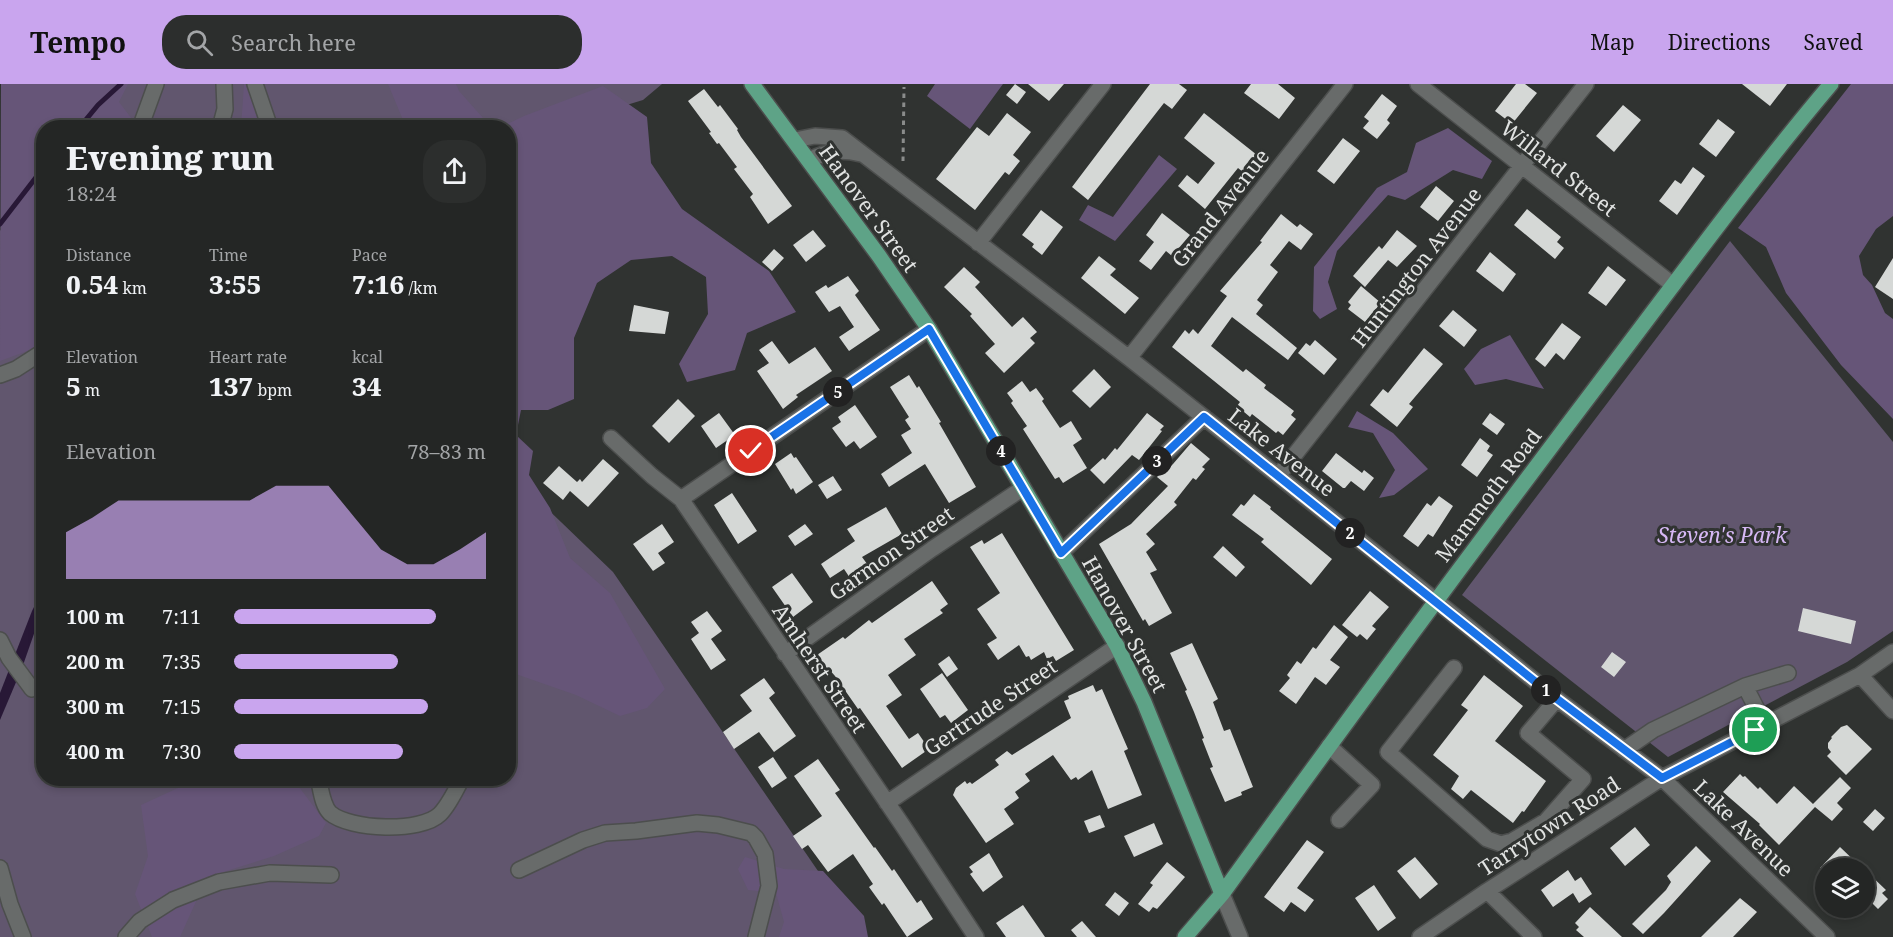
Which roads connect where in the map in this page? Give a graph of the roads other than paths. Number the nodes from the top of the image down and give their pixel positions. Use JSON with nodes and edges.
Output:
{"nodes":[{"id":1,"x":156,"y":84,"type":"edge"},
{"id":2,"x":224,"y":84,"type":"edge"},
{"id":3,"x":255,"y":84,"type":"edge"},
{"id":4,"x":752,"y":84,"type":"edge"},
{"id":5,"x":1103,"y":84,"type":"edge"},
{"id":6,"x":1345,"y":84,"type":"edge"},
{"id":7,"x":1418,"y":84,"type":"edge"},
{"id":8,"x":1586,"y":84,"type":"edge"},
{"id":9,"x":1831,"y":84,"type":"edge"},
{"id":10,"x":143,"y":120,"type":"edge"},
{"id":11,"x":222,"y":120,"type":"edge"},
{"id":12,"x":267,"y":120,"type":"edge"},
{"id":13,"x":795,"y":140,"type":"junction"},
{"id":14,"x":862,"y":154,"type":"junction"},
{"id":15,"x":809,"y":160,"type":"junction"},
{"id":16,"x":1522,"y":166,"type":"junction"},
{"id":17,"x":978,"y":243,"type":"junction"},
{"id":18,"x":1673,"y":285,"type":"junction"},
{"id":19,"x":929,"y":329,"type":"junction"},
{"id":20,"x":36,"y":356,"type":"edge"},
{"id":21,"x":1129,"y":358,"type":"junction"},
{"id":22,"x":0,"y":375,"type":"edge"},
{"id":23,"x":1204,"y":417,"type":"junction"},
{"id":24,"x":611,"y":438,"type":"dead end"},
{"id":25,"x":1278,"y":476,"type":"junction"},
{"id":26,"x":1023,"y":489,"type":"junction"},
{"id":27,"x":681,"y":500,"type":"junction"},
{"id":28,"x":1061,"y":553,"type":"junction"},
{"id":29,"x":1435,"y":600,"type":"junction"},
{"id":30,"x":0,"y":640,"type":"edge"},
{"id":31,"x":1117,"y":646,"type":"junction"},
{"id":32,"x":1893,"y":652,"type":"edge"},
{"id":33,"x":785,"y":654,"type":"junction"},
{"id":34,"x":1454,"y":668,"type":"dead end"},
{"id":35,"x":1788,"y":673,"type":"dead end"},
{"id":36,"x":1860,"y":675,"type":"junction"},
{"id":37,"x":1745,"y":686,"type":"junction"},
{"id":38,"x":32,"y":689,"type":"dead end"},
{"id":39,"x":1557,"y":699,"type":"junction"},
{"id":40,"x":1893,"y":711,"type":"edge"},
{"id":41,"x":1766,"y":725,"type":"junction"},
{"id":42,"x":1329,"y":747,"type":"junction"},
{"id":43,"x":1624,"y":750,"type":"junction"},
{"id":44,"x":1662,"y":778,"type":"junction"},
{"id":45,"x":319,"y":786,"type":"edge"},
{"id":46,"x":457,"y":786,"type":"edge"},
{"id":47,"x":887,"y":803,"type":"junction"},
{"id":48,"x":1339,"y":820,"type":"dead end"},
{"id":49,"x":1546,"y":821,"type":"junction"},
{"id":50,"x":1562,"y":843,"type":"junction"},
{"id":51,"x":0,"y":868,"type":"edge"},
{"id":52,"x":519,"y":870,"type":"dead end"},
{"id":53,"x":331,"y":875,"type":"dead end"},
{"id":54,"x":1487,"y":891,"type":"junction"},
{"id":55,"x":1222,"y":894,"type":"junction"},
{"id":56,"x":23,"y":937,"type":"edge"},
{"id":57,"x":126,"y":937,"type":"edge"},
{"id":58,"x":756,"y":937,"type":"edge"},
{"id":59,"x":976,"y":937,"type":"edge"},
{"id":60,"x":1185,"y":937,"type":"edge"},
{"id":61,"x":1240,"y":937,"type":"edge"},
{"id":62,"x":1420,"y":937,"type":"edge"},
{"id":63,"x":1534,"y":937,"type":"edge"},
{"id":64,"x":1827,"y":937,"type":"edge"}],
"edges":[{"from":1,"to":10,"type":"street"},
{"from":2,"to":11,"type":"street"},
{"from":3,"to":12,"type":"street"},
{"from":4,"to":13,"type":"main road","name":"Hanover Street"},
{"from":5,"to":17,"type":"street"},
{"from":6,"to":21,"type":"street","name":"Grand Avenue"},
{"from":7,"to":16,"type":"street","name":"Willard Street"},
{"from":8,"to":16,"type":"street","name":"Huntington Avenue"},
{"from":9,"to":18,"type":"main road","name":"Mammoth Road"},
{"from":13,"to":14,"type":"street","name":"Lake Avenue"},
{"from":13,"to":15,"type":"main road","name":"Hanover Street"},
{"from":14,"to":15,"type":"street"},
{"from":14,"to":17,"type":"street","name":"Lake Avenue"},
{"from":15,"to":19,"type":"main road","name":"Hanover Street"},
{"from":16,"to":18,"type":"street","name":"Willard Street"},
{"from":16,"to":25,"type":"street","name":"Huntington Avenue"},
{"from":17,"to":21,"type":"street","name":"Lake Avenue"},
{"from":18,"to":29,"type":"main road","name":"Mammoth Road"},
{"from":19,"to":26,"type":"main road","name":"Hanover Street"},
{"from":19,"to":27,"type":"street"},
{"from":20,"to":22,"type":"street"},
{"from":21,"to":23,"type":"street","name":"Lake Avenue"},
{"from":23,"to":25,"type":"street","name":"Lake Avenue"},
{"from":23,"to":28,"type":"street"},
{"from":24,"to":27,"type":"street","name":"Amherst Street"},
{"from":25,"to":29,"type":"street","name":"Lake Avenue"},
{"from":26,"to":28,"type":"main road","name":"Hanover Street"},
{"from":26,"to":33,"type":"street","name":"Garmon Street"},
{"from":27,"to":33,"type":"street","name":"Amherst Street"},
{"from":28,"to":31,"type":"main road","name":"Hanover Street"},
{"from":29,"to":39,"type":"street","name":"Lake Avenue"},
{"from":29,"to":42,"type":"main road","name":"Mammoth Road"},
{"from":30,"to":38,"type":"street"},
{"from":31,"to":47,"type":"street","name":"Gertrude Street"},
{"from":31,"to":55,"type":"main road","name":"Hanover Street"},
{"from":32,"to":36,"type":"street","name":"Tarrytown Road"},
{"from":33,"to":47,"type":"street","name":"Amherst Street"},
{"from":34,"to":49,"type":"street"},
{"from":35,"to":37,"type":"street"},
{"from":36,"to":40,"type":"street"},
{"from":36,"to":41,"type":"street","name":"Tarrytown Road"},
{"from":37,"to":41,"type":"street"},
{"from":37,"to":43,"type":"street"},
{"from":39,"to":43,"type":"street","name":"Lake Avenue"},
{"from":39,"to":49,"type":"street"},
{"from":41,"to":44,"type":"street","name":"Tarrytown Road"},
{"from":42,"to":48,"type":"street"},
{"from":42,"to":55,"type":"main road","name":"Mammoth Road"},
{"from":43,"to":44,"type":"street","name":"Lake Avenue"},
{"from":44,"to":50,"type":"street","name":"Tarrytown Road"},
{"from":44,"to":64,"type":"street","name":"Lake Avenue"},
{"from":45,"to":46,"type":"street"},
{"from":47,"to":59,"type":"street","name":"Amherst Street"},
{"from":49,"to":50,"type":"street"},
{"from":50,"to":54,"type":"street","name":"Tarrytown Road"},
{"from":51,"to":56,"type":"street"},
{"from":52,"to":58,"type":"street"},
{"from":53,"to":57,"type":"street"},
{"from":54,"to":62,"type":"street","name":"Tarrytown Road"},
{"from":54,"to":63,"type":"street"},
{"from":55,"to":60,"type":"main road","name":"Mammoth Road"},
{"from":55,"to":61,"type":"street","name":"Hanover Street"}]}
